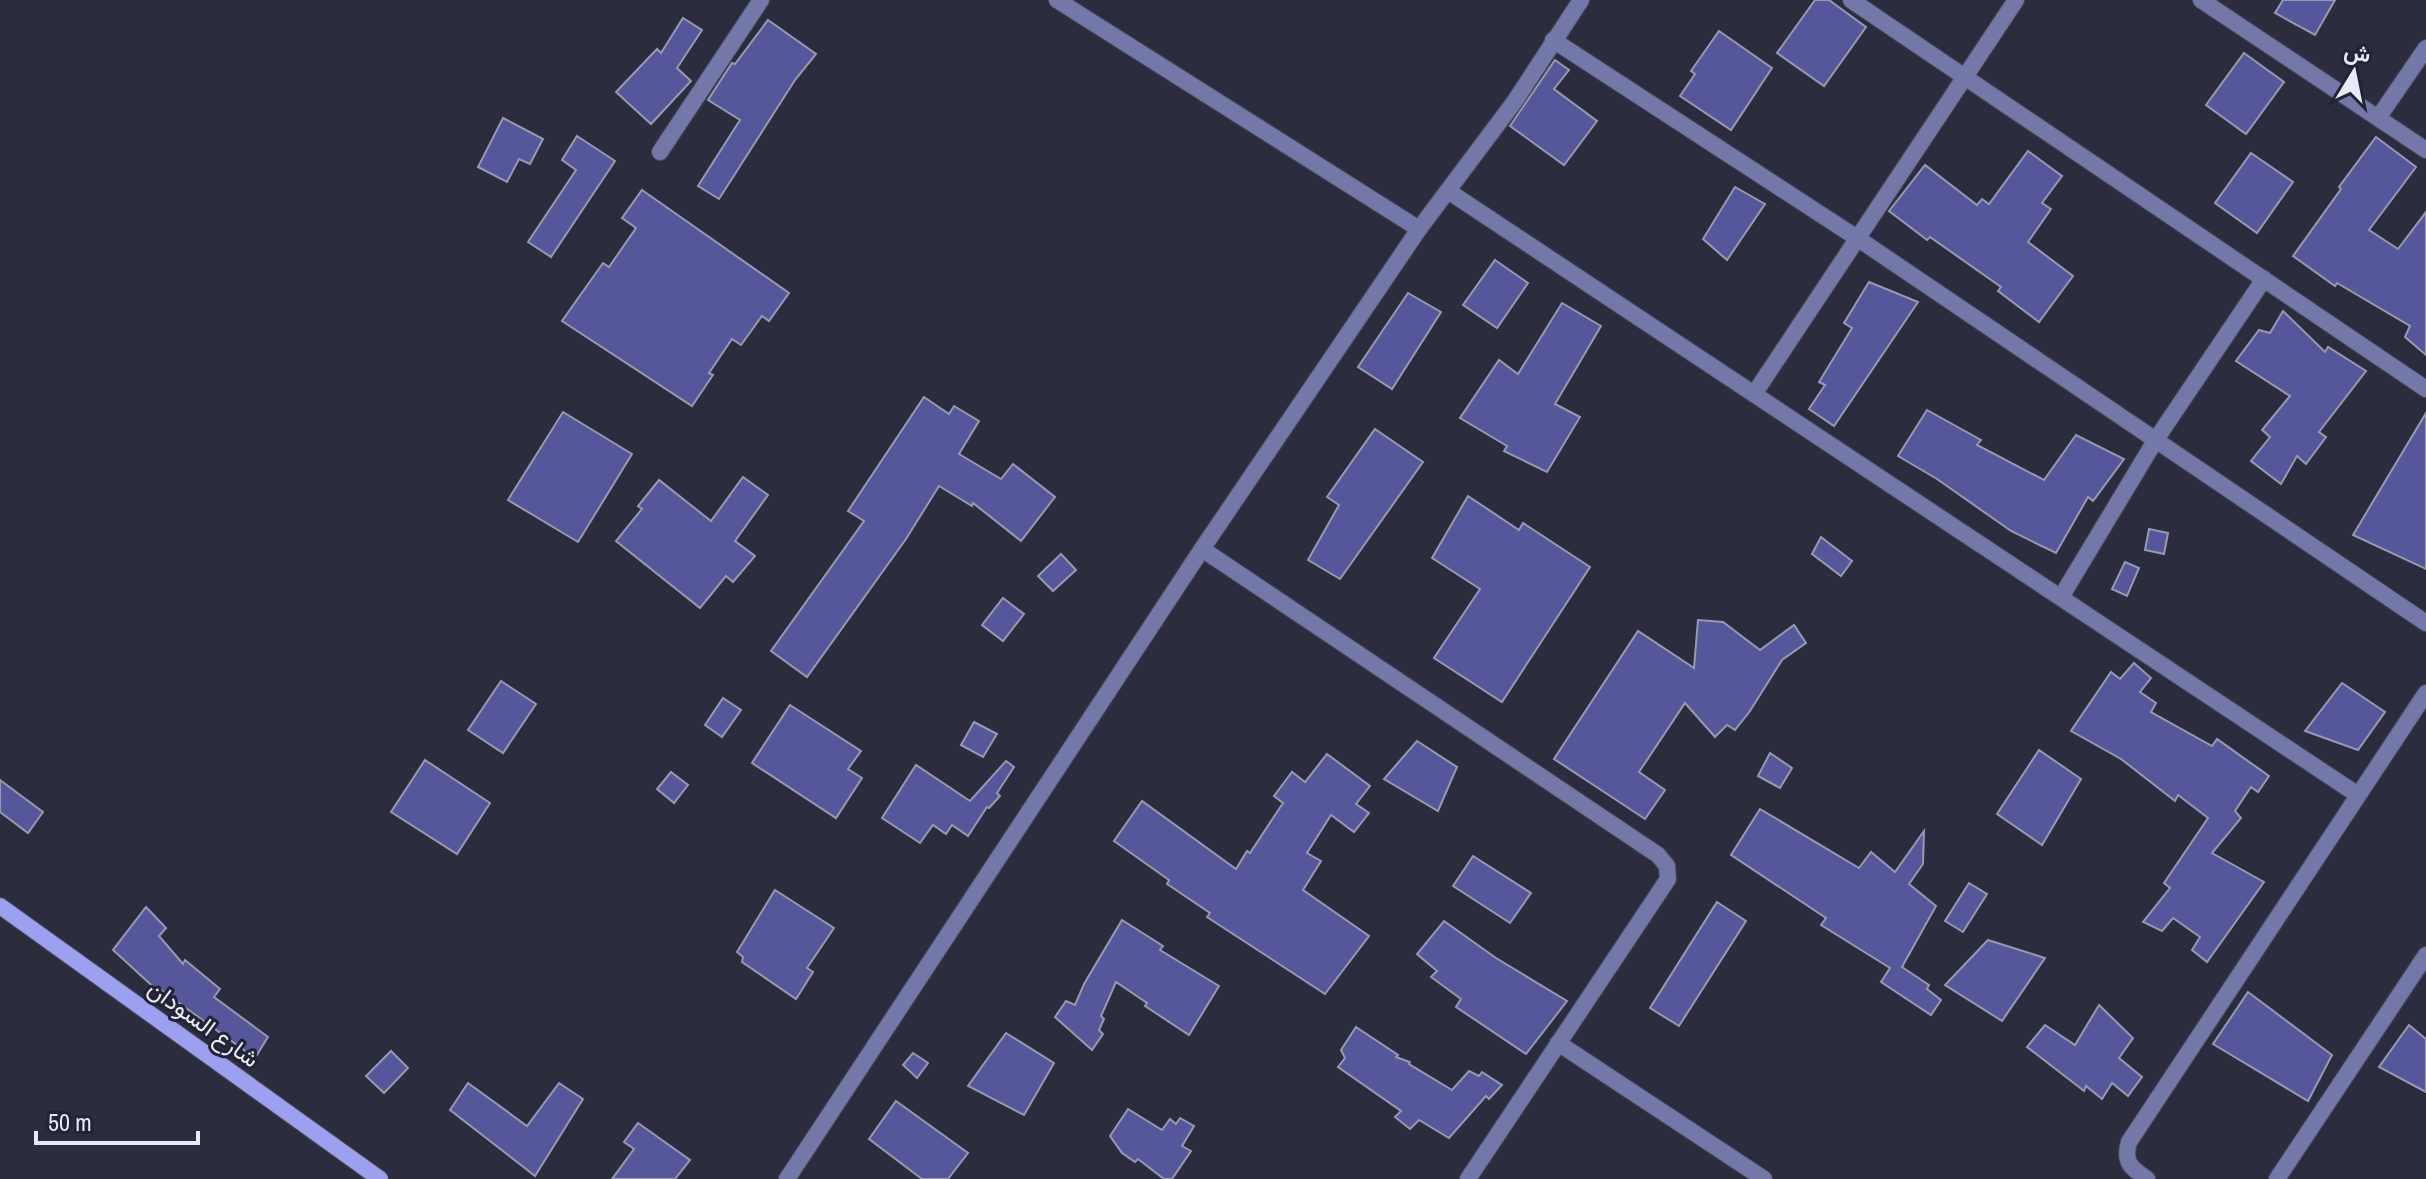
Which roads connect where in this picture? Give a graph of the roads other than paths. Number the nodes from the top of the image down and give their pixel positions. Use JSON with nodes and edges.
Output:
{"nodes":[{"id":1,"x":761,"y":0,"type":"edge"},
{"id":2,"x":1057,"y":0,"type":"edge"},
{"id":3,"x":1581,"y":0,"type":"edge"},
{"id":4,"x":1851,"y":0,"type":"edge"},
{"id":5,"x":2016,"y":0,"type":"edge"},
{"id":6,"x":2201,"y":0,"type":"edge"},
{"id":7,"x":1553,"y":40,"type":"junction"},
{"id":8,"x":2426,"y":48,"type":"edge"},
{"id":9,"x":1965,"y":77,"type":"junction"},
{"id":10,"x":2378,"y":118,"type":"junction"},
{"id":11,"x":2426,"y":150,"type":"edge"},
{"id":12,"x":660,"y":152,"type":"dead end"},
{"id":13,"x":1448,"y":191,"type":"junction"},
{"id":14,"x":1419,"y":229,"type":"junction"},
{"id":15,"x":1857,"y":238,"type":"junction"},
{"id":16,"x":2264,"y":279,"type":"junction"},
{"id":17,"x":2426,"y":389,"type":"edge"},
{"id":18,"x":1754,"y":394,"type":"junction"},
{"id":19,"x":2155,"y":441,"type":"junction"},
{"id":20,"x":1202,"y":549,"type":"junction"},
{"id":21,"x":2061,"y":597,"type":"junction"},
{"id":22,"x":2426,"y":623,"type":"edge"},
{"id":23,"x":2426,"y":693,"type":"edge"},
{"id":24,"x":2358,"y":795,"type":"junction"},
{"id":25,"x":0,"y":906,"type":"edge"},
{"id":26,"x":2426,"y":955,"type":"edge"},
{"id":27,"x":1558,"y":1043,"type":"junction"},
{"id":28,"x":380,"y":1179,"type":"edge"},
{"id":29,"x":787,"y":1179,"type":"edge"},
{"id":30,"x":1468,"y":1179,"type":"edge"},
{"id":31,"x":1764,"y":1179,"type":"edge"},
{"id":32,"x":2147,"y":1179,"type":"edge"},
{"id":33,"x":2277,"y":1179,"type":"edge"}],
"edges":[{"from":1,"to":12,"type":"street"},
{"from":2,"to":14,"type":"street"},
{"from":3,"to":7,"type":"street"},
{"from":4,"to":9,"type":"street"},
{"from":5,"to":9,"type":"street"},
{"from":6,"to":10,"type":"street"},
{"from":7,"to":13,"type":"street"},
{"from":7,"to":15,"type":"street"},
{"from":8,"to":10,"type":"street"},
{"from":9,"to":15,"type":"street"},
{"from":9,"to":16,"type":"street"},
{"from":10,"to":11,"type":"street"},
{"from":13,"to":14,"type":"street"},
{"from":13,"to":18,"type":"street"},
{"from":14,"to":20,"type":"street"},
{"from":15,"to":18,"type":"street"},
{"from":15,"to":19,"type":"street"},
{"from":16,"to":17,"type":"street"},
{"from":16,"to":19,"type":"street"},
{"from":18,"to":21,"type":"street"},
{"from":19,"to":21,"type":"street"},
{"from":19,"to":22,"type":"street"},
{"from":20,"to":27,"type":"street"},
{"from":20,"to":29,"type":"street"},
{"from":21,"to":24,"type":"street"},
{"from":23,"to":24,"type":"street"},
{"from":24,"to":32,"type":"street"},
{"from":25,"to":28,"type":"main road","name":"شارع السودان"},
{"from":26,"to":33,"type":"street"},
{"from":27,"to":30,"type":"street"},
{"from":27,"to":31,"type":"street"}]}
